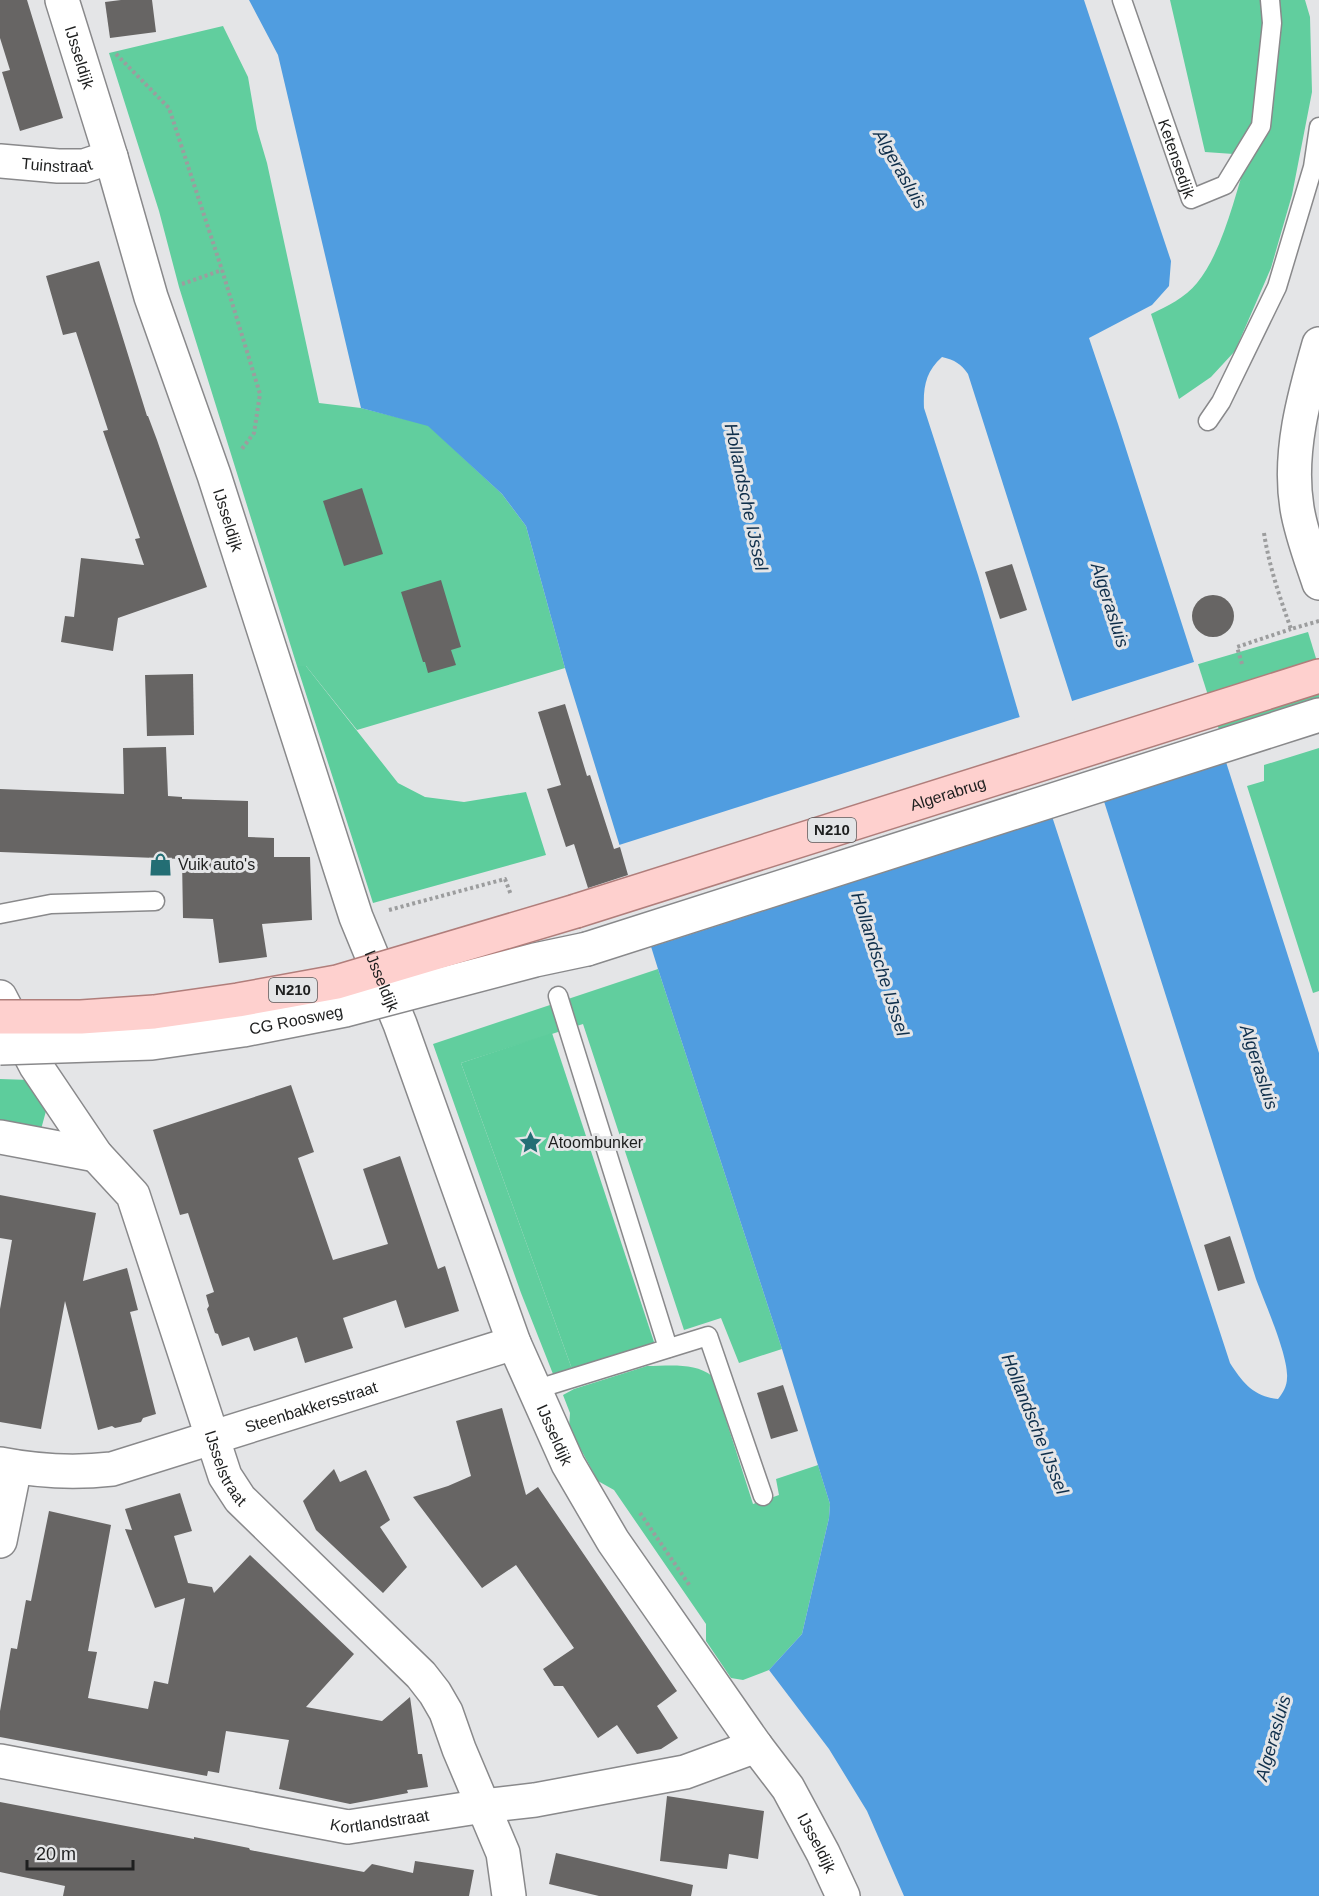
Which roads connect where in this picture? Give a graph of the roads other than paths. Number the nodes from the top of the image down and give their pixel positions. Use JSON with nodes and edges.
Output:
{"nodes":[{"id":1,"x":62,"y":0,"type":"edge"},
{"id":2,"x":1122,"y":0,"type":"edge"},
{"id":3,"x":1270,"y":0,"type":"edge"},
{"id":4,"x":1319,"y":127,"type":"edge"},
{"id":5,"x":111,"y":157,"type":"junction"},
{"id":6,"x":0,"y":161,"type":"edge"},
{"id":7,"x":1319,"y":344,"type":"edge"},
{"id":8,"x":1208,"y":421,"type":"dead end"},
{"id":9,"x":1319,"y":583,"type":"edge"},
{"id":10,"x":1319,"y":676,"type":"edge"},
{"id":11,"x":1319,"y":715,"type":"edge"},
{"id":12,"x":155,"y":901,"type":"dead end"},
{"id":13,"x":576,"y":911,"type":"joint"},
{"id":14,"x":0,"y":914,"type":"edge"},
{"id":15,"x":558,"y":996,"type":"dead end"},
{"id":16,"x":0,"y":997,"type":"edge"},
{"id":17,"x":0,"y":1017,"type":"edge"},
{"id":18,"x":0,"y":1048,"type":"edge"},
{"id":19,"x":0,"y":1137,"type":"edge"},
{"id":20,"x":96,"y":1155,"type":"junction"},
{"id":21,"x":514,"y":1343,"type":"junction"},
{"id":22,"x":668,"y":1348,"type":"junction"},
{"id":23,"x":534,"y":1390,"type":"junction"},
{"id":24,"x":213,"y":1439,"type":"junction"},
{"id":25,"x":7,"y":1466,"type":"edge"},
{"id":26,"x":763,"y":1496,"type":"dead end"},
{"id":27,"x":0,"y":1541,"type":"edge"},
{"id":28,"x":756,"y":1746,"type":"junction"},
{"id":29,"x":0,"y":1761,"type":"edge"},
{"id":30,"x":484,"y":1806,"type":"junction"},
{"id":31,"x":509,"y":1896,"type":"edge"},
{"id":32,"x":843,"y":1896,"type":"edge"}],
"edges":[{"from":1,"to":5,"type":"street","name":"IJsseldijk"},
{"from":2,"to":3,"type":"lane","name":"Ketensedijk"},
{"from":4,"to":8,"type":"lane"},
{"from":5,"to":6,"type":"street","name":"Tuinstraat"},
{"from":5,"to":21,"type":"street","name":"IJsseldijk"},
{"from":7,"to":9,"type":"street"},
{"from":10,"to":13,"type":"main road","name":"Algerabrug","number":"N210"},
{"from":11,"to":18,"type":"street","name":"CG Roosweg","bridge":true},
{"from":12,"to":14,"type":"lane"},
{"from":13,"to":17,"type":"main road","name":"CG Roosweg","number":"N210","bridge":true},
{"from":15,"to":22,"type":"lane"},
{"from":16,"to":20,"type":"street","name":"IJsselstraat"},
{"from":19,"to":20,"type":"street"},
{"from":20,"to":24,"type":"street","name":"IJsselstraat"},
{"from":21,"to":23,"type":"street","name":"IJsseldijk"},
{"from":21,"to":24,"type":"street","name":"Steenbakkersstraat"},
{"from":22,"to":23,"type":"lane"},
{"from":22,"to":26,"type":"lane"},
{"from":23,"to":28,"type":"street","name":"IJsseldijk"},
{"from":24,"to":25,"type":"street","name":"Steenbakkersstraat"},
{"from":24,"to":30,"type":"street","name":"IJsselstraat"},
{"from":25,"to":27,"type":"street"},
{"from":28,"to":30,"type":"street","name":"Kortlandstraat"},
{"from":28,"to":32,"type":"street","name":"IJsseldijk"},
{"from":29,"to":30,"type":"street","name":"Kortlandstraat"},
{"from":30,"to":31,"type":"street","name":"IJsselstraat"}]}
